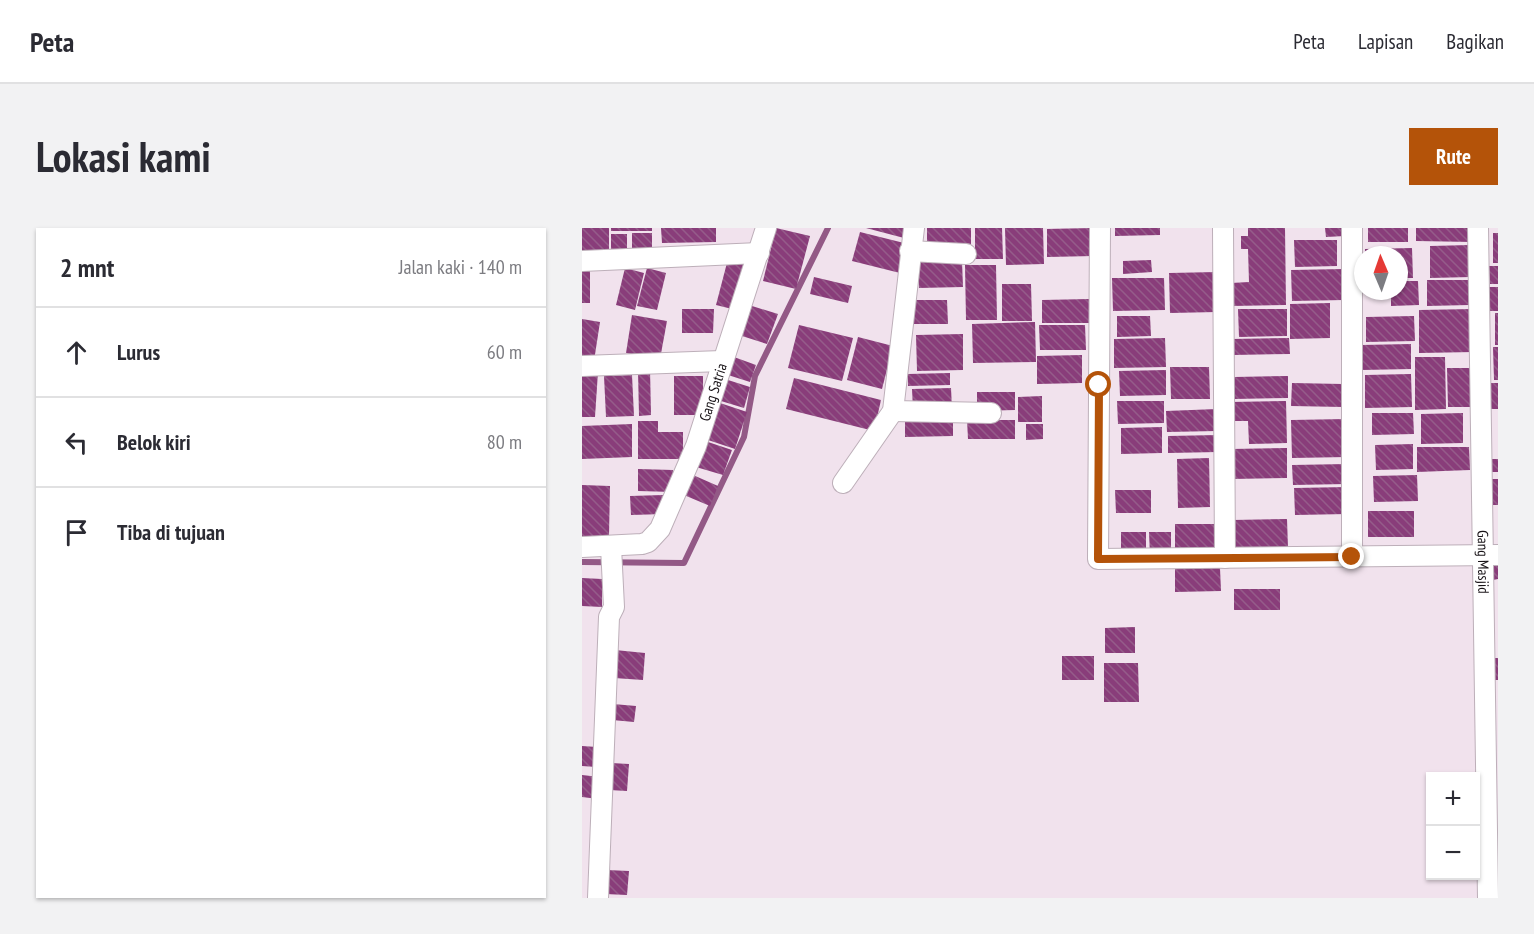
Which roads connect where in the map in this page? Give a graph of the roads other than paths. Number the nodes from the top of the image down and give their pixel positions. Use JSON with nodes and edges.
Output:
{"nodes":[{"id":1,"x":766,"y":228,"type":"edge"},
{"id":2,"x":914,"y":228,"type":"edge"},
{"id":3,"x":1100,"y":228,"type":"edge"},
{"id":4,"x":1223,"y":228,"type":"edge"},
{"id":5,"x":1352,"y":228,"type":"edge"},
{"id":6,"x":1478,"y":228,"type":"edge"},
{"id":7,"x":910,"y":251,"type":"junction"},
{"id":8,"x":759,"y":253,"type":"junction"},
{"id":9,"x":966,"y":254,"type":"dead end"},
{"id":10,"x":582,"y":261,"type":"edge"},
{"id":11,"x":722,"y":361,"type":"junction"},
{"id":12,"x":582,"y":366,"type":"edge"},
{"id":13,"x":893,"y":411,"type":"junction"},
{"id":14,"x":991,"y":413,"type":"dead end"},
{"id":15,"x":843,"y":483,"type":"dead end"},
{"id":16,"x":582,"y":547,"type":"edge"},
{"id":17,"x":611,"y":556,"type":"junction"},
{"id":18,"x":1490,"y":556,"type":"edge"},
{"id":19,"x":1352,"y":557,"type":"junction"},
{"id":20,"x":1225,"y":558,"type":"junction"},
{"id":21,"x":1491,"y":704,"type":"edge"},
{"id":22,"x":598,"y":898,"type":"edge"},
{"id":23,"x":1488,"y":898,"type":"edge"}],
"edges":[{"from":1,"to":8,"type":"street","name":"Gang Satria"},
{"from":2,"to":7,"type":"street"},
{"from":3,"to":20,"type":"street"},
{"from":4,"to":20,"type":"street"},
{"from":5,"to":19,"type":"street"},
{"from":6,"to":18,"type":"street","name":"Gang Masjid"},
{"from":7,"to":9,"type":"street"},
{"from":7,"to":13,"type":"street"},
{"from":8,"to":10,"type":"street"},
{"from":8,"to":11,"type":"street","name":"Gang Satria"},
{"from":11,"to":12,"type":"street"},
{"from":11,"to":17,"type":"street","name":"Gang Satria"},
{"from":13,"to":14,"type":"street"},
{"from":13,"to":15,"type":"street"},
{"from":16,"to":17,"type":"street"},
{"from":17,"to":22,"type":"street"},
{"from":18,"to":19,"type":"street"},
{"from":18,"to":21,"type":"street","name":"Gang Masjid"},
{"from":19,"to":20,"type":"street"},
{"from":21,"to":23,"type":"street","name":"Gang Masjid"}]}
